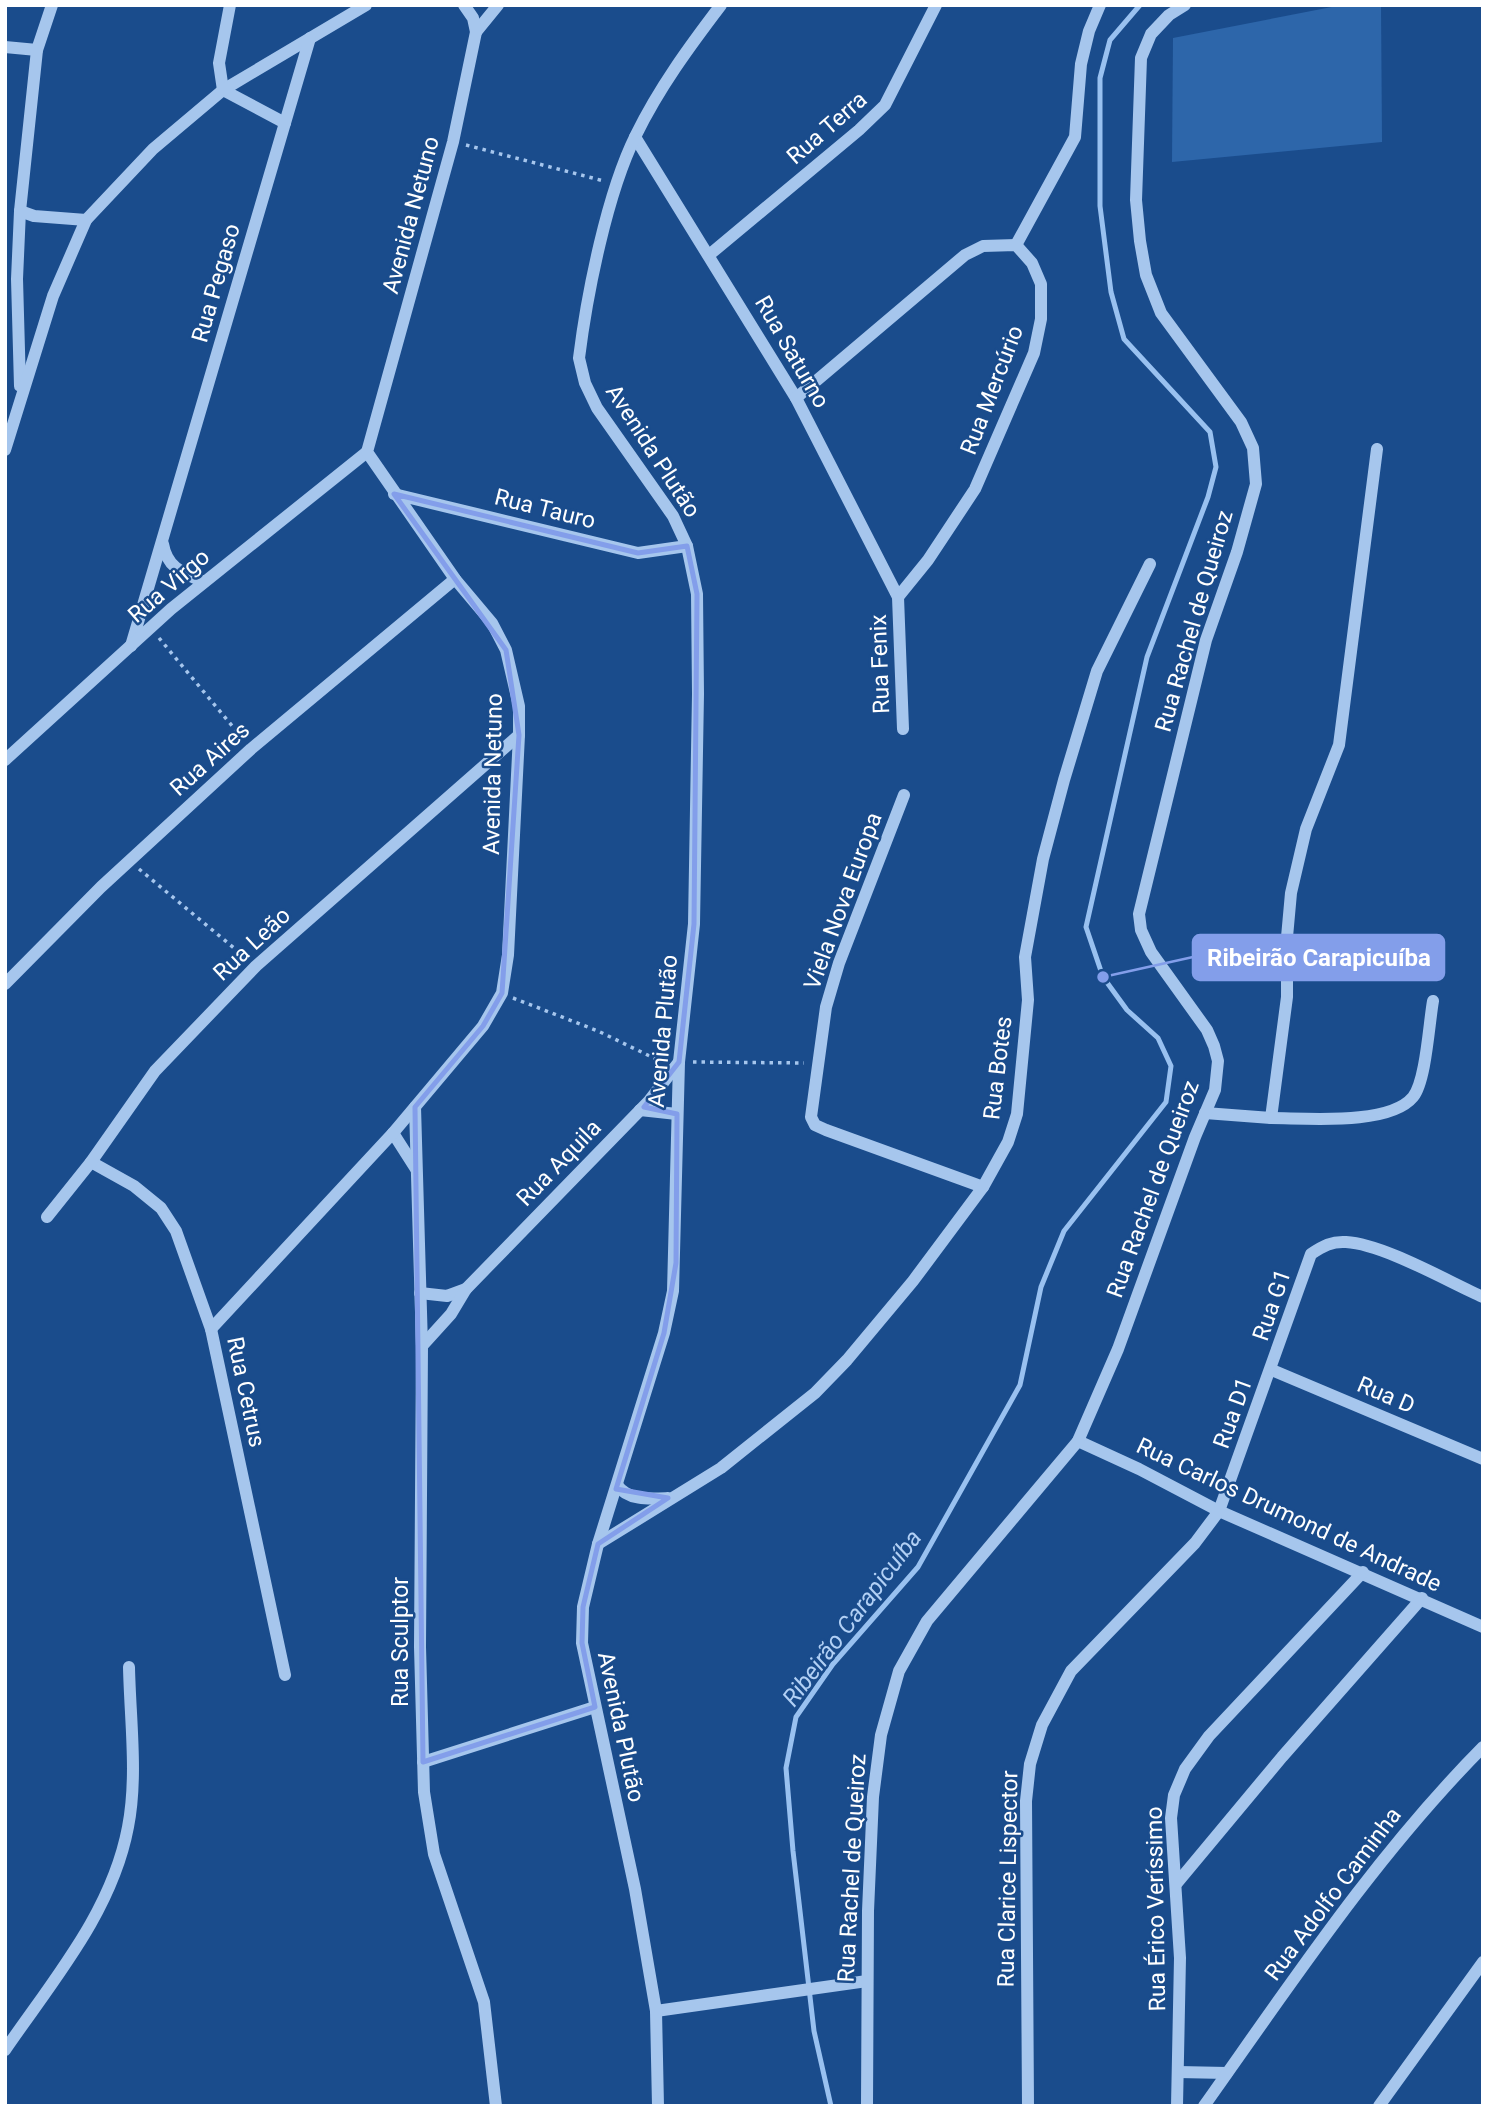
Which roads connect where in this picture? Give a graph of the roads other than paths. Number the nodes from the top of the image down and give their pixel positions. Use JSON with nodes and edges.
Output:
{"nodes":[{"id":1,"x":51,"y":5,"type":"edge"},
{"id":2,"x":230,"y":5,"type":"edge"},
{"id":3,"x":366,"y":5,"type":"edge"},
{"id":4,"x":464,"y":5,"type":"edge"},
{"id":5,"x":498,"y":5,"type":"edge"},
{"id":6,"x":720,"y":5,"type":"edge"},
{"id":7,"x":936,"y":5,"type":"edge"},
{"id":8,"x":1100,"y":5,"type":"edge"},
{"id":9,"x":1185,"y":5,"type":"edge"},
{"id":10,"x":476,"y":32,"type":"junction"},
{"id":11,"x":310,"y":38,"type":"junction"},
{"id":12,"x":5,"y":47,"type":"edge"},
{"id":13,"x":37,"y":50,"type":"junction"},
{"id":14,"x":223,"y":90,"type":"junction"},
{"id":15,"x":285,"y":123,"type":"junction"},
{"id":16,"x":635,"y":136,"type":"junction"},
{"id":17,"x":20,"y":211,"type":"junction"},
{"id":18,"x":86,"y":220,"type":"junction"},
{"id":19,"x":1016,"y":245,"type":"junction"},
{"id":20,"x":709,"y":255,"type":"junction"},
{"id":21,"x":20,"y":397,"type":"junction"},
{"id":22,"x":796,"y":398,"type":"junction"},
{"id":23,"x":1377,"y":449,"type":"dead end"},
{"id":24,"x":5,"y":450,"type":"edge"},
{"id":25,"x":367,"y":452,"type":"junction"},
{"id":26,"x":394,"y":494,"type":"junction"},
{"id":27,"x":162,"y":540,"type":"junction"},
{"id":28,"x":687,"y":546,"type":"junction"},
{"id":29,"x":1150,"y":564,"type":"dead end"},
{"id":30,"x":455,"y":579,"type":"junction"},
{"id":31,"x":204,"y":582,"type":"junction"},
{"id":32,"x":898,"y":597,"type":"junction"},
{"id":33,"x":131,"y":646,"type":"junction"},
{"id":34,"x":903,"y":729,"type":"dead end"},
{"id":35,"x":519,"y":735,"type":"junction"},
{"id":36,"x":5,"y":760,"type":"edge"},
{"id":37,"x":904,"y":795,"type":"dead end"},
{"id":38,"x":5,"y":984,"type":"edge"},
{"id":39,"x":1433,"y":1001,"type":"dead end"},
{"id":40,"x":679,"y":1062,"type":"junction"},
{"id":41,"x":415,"y":1107,"type":"junction"},
{"id":42,"x":640,"y":1110,"type":"junction"},
{"id":43,"x":1205,"y":1113,"type":"junction"},
{"id":44,"x":677,"y":1114,"type":"junction"},
{"id":45,"x":1271,"y":1118,"type":"junction"},
{"id":46,"x":393,"y":1133,"type":"junction"},
{"id":47,"x":92,"y":1162,"type":"junction"},
{"id":48,"x":416,"y":1169,"type":"junction"},
{"id":49,"x":983,"y":1186,"type":"junction"},
{"id":50,"x":47,"y":1217,"type":"dead end"},
{"id":51,"x":466,"y":1289,"type":"junction"},
{"id":52,"x":420,"y":1293,"type":"junction"},
{"id":53,"x":1483,"y":1297,"type":"edge"},
{"id":54,"x":211,"y":1329,"type":"junction"},
{"id":55,"x":422,"y":1346,"type":"junction"},
{"id":56,"x":1272,"y":1370,"type":"junction"},
{"id":57,"x":1078,"y":1441,"type":"junction"},
{"id":58,"x":1483,"y":1459,"type":"edge"},
{"id":59,"x":617,"y":1485,"type":"junction"},
{"id":60,"x":668,"y":1498,"type":"junction"},
{"id":61,"x":1219,"y":1511,"type":"junction"},
{"id":62,"x":598,"y":1544,"type":"junction"},
{"id":63,"x":1363,"y":1572,"type":"junction"},
{"id":64,"x":1422,"y":1598,"type":"junction"},
{"id":65,"x":1483,"y":1627,"type":"edge"},
{"id":66,"x":129,"y":1667,"type":"dead end"},
{"id":67,"x":285,"y":1675,"type":"dead end"},
{"id":68,"x":595,"y":1707,"type":"junction"},
{"id":69,"x":1483,"y":1747,"type":"edge"},
{"id":70,"x":422,"y":1762,"type":"junction"},
{"id":71,"x":1177,"y":1883,"type":"junction"},
{"id":72,"x":1483,"y":1962,"type":"edge"},
{"id":73,"x":867,"y":1981,"type":"junction"},
{"id":74,"x":656,"y":2011,"type":"junction"},
{"id":75,"x":5,"y":2050,"type":"edge"},
{"id":76,"x":1178,"y":2072,"type":"junction"},
{"id":77,"x":1227,"y":2073,"type":"junction"},
{"id":78,"x":496,"y":2106,"type":"edge"},
{"id":79,"x":658,"y":2106,"type":"edge"},
{"id":80,"x":867,"y":2106,"type":"edge"},
{"id":81,"x":1028,"y":2106,"type":"edge"},
{"id":82,"x":1177,"y":2106,"type":"edge"},
{"id":83,"x":1204,"y":2106,"type":"edge"},
{"id":84,"x":1379,"y":2106,"type":"edge"}],
"edges":[{"from":1,"to":13,"type":"street"},
{"from":2,"to":14,"type":"street"},
{"from":3,"to":11,"type":"street"},
{"from":4,"to":10,"type":"street"},
{"from":5,"to":10,"type":"street"},
{"from":6,"to":16,"type":"street","name":"Avenida Plutão"},
{"from":7,"to":20,"type":"street","name":"Rua Terra"},
{"from":8,"to":19,"type":"street"},
{"from":9,"to":43,"type":"street","name":"Rua Rachel de Queiroz"},
{"from":10,"to":25,"type":"street","name":"Avenida Netuno"},
{"from":11,"to":14,"type":"street"},
{"from":11,"to":15,"type":"street","name":"Rua Pegaso"},
{"from":12,"to":13,"type":"street"},
{"from":13,"to":17,"type":"street"},
{"from":14,"to":15,"type":"street"},
{"from":14,"to":18,"type":"street"},
{"from":15,"to":27,"type":"street","name":"Rua Pegaso"},
{"from":16,"to":20,"type":"street","name":"Rua Saturno"},
{"from":16,"to":28,"type":"street","name":"Avenida Plutão"},
{"from":17,"to":18,"type":"street"},
{"from":17,"to":21,"type":"street"},
{"from":18,"to":21,"type":"street"},
{"from":19,"to":22,"type":"street"},
{"from":19,"to":32,"type":"street","name":"Rua Mercúrio"},
{"from":20,"to":22,"type":"street","name":"Rua Saturno"},
{"from":21,"to":24,"type":"street"},
{"from":22,"to":32,"type":"street","name":"Rua Saturno"},
{"from":23,"to":45,"type":"street"},
{"from":25,"to":26,"type":"street","name":"Avenida Netuno"},
{"from":25,"to":31,"type":"street","name":"Rua Virgo"},
{"from":26,"to":28,"type":"street","name":"Rua Tauro"},
{"from":26,"to":30,"type":"street","name":"Avenida Netuno"},
{"from":27,"to":31,"type":"street"},
{"from":27,"to":33,"type":"street","name":"Rua Pegaso"},
{"from":28,"to":40,"type":"street","name":"Avenida Plutão"},
{"from":29,"to":49,"type":"street","name":"Rua Botes"},
{"from":30,"to":35,"type":"street","name":"Avenida Netuno"},
{"from":30,"to":38,"type":"street","name":"Rua Aires"},
{"from":31,"to":33,"type":"street","name":"Rua Virgo"},
{"from":32,"to":34,"type":"street","name":"Rua Fenix"},
{"from":33,"to":36,"type":"street","name":"Rua Virgo"},
{"from":35,"to":41,"type":"street","name":"Avenida Netuno"},
{"from":35,"to":47,"type":"street","name":"Rua Leão"},
{"from":37,"to":49,"type":"street","name":"Viela Nova Europa"},
{"from":39,"to":45,"type":"street"},
{"from":40,"to":42,"type":"street","name":"Rua Aquila"},
{"from":40,"to":44,"type":"street","name":"Avenida Plutão"},
{"from":41,"to":46,"type":"street","name":"Avenida Netuno"},
{"from":41,"to":48,"type":"street","name":"Rua Sculptor"},
{"from":42,"to":44,"type":"street"},
{"from":42,"to":51,"type":"street","name":"Rua Aquila"},
{"from":43,"to":45,"type":"street"},
{"from":43,"to":57,"type":"street","name":"Rua Rachel de Queiroz"},
{"from":44,"to":59,"type":"street","name":"Avenida Plutão"},
{"from":46,"to":48,"type":"street"},
{"from":46,"to":54,"type":"street","name":"Avenida Netuno"},
{"from":47,"to":50,"type":"street","name":"Rua Leão"},
{"from":47,"to":54,"type":"street","name":"Rua Cetrus"},
{"from":48,"to":52,"type":"street","name":"Rua Sculptor"},
{"from":49,"to":60,"type":"street","name":"Rua Botes"},
{"from":51,"to":52,"type":"street"},
{"from":51,"to":55,"type":"street","name":"Rua Aquila"},
{"from":52,"to":55,"type":"street","name":"Rua Sculptor"},
{"from":53,"to":56,"type":"street","name":"Rua G1"},
{"from":54,"to":67,"type":"street","name":"Rua Cetrus"},
{"from":55,"to":70,"type":"street","name":"Rua Sculptor"},
{"from":56,"to":58,"type":"street","name":"Rua D"},
{"from":56,"to":61,"type":"street","name":"Rua D1"},
{"from":57,"to":61,"type":"street","name":"Rua Carlos Drumond de Andrade"},
{"from":57,"to":73,"type":"street","name":"Rua Rachel de Queiroz"},
{"from":59,"to":60,"type":"street"},
{"from":59,"to":62,"type":"street","name":"Avenida Plutão"},
{"from":60,"to":62,"type":"street","name":"Rua Botes"},
{"from":61,"to":63,"type":"street","name":"Rua Carlos Drumond de Andrade"},
{"from":61,"to":81,"type":"street","name":"Rua Clarice Lispector"},
{"from":62,"to":68,"type":"street","name":"Avenida Plutão"},
{"from":63,"to":64,"type":"street","name":"Rua Carlos Drumond de Andrade"},
{"from":63,"to":71,"type":"street","name":"Rua Érico Veríssimo"},
{"from":64,"to":65,"type":"street","name":"Rua Carlos Drumond de Andrade"},
{"from":64,"to":71,"type":"street"},
{"from":66,"to":75,"type":"street"},
{"from":68,"to":70,"type":"street"},
{"from":68,"to":74,"type":"street","name":"Avenida Plutão"},
{"from":69,"to":77,"type":"street","name":"Rua Adolfo Caminha"},
{"from":70,"to":78,"type":"street","name":"Rua Sculptor"},
{"from":71,"to":76,"type":"street","name":"Rua Érico Veríssimo"},
{"from":72,"to":84,"type":"street"},
{"from":73,"to":74,"type":"street"},
{"from":73,"to":80,"type":"street","name":"Rua Rachel de Queiroz"},
{"from":74,"to":79,"type":"street","name":"Avenida Plutão"},
{"from":76,"to":77,"type":"street"},
{"from":76,"to":82,"type":"street","name":"Rua Érico Veríssimo"},
{"from":77,"to":83,"type":"street","name":"Rua Adolfo Caminha"}]}
